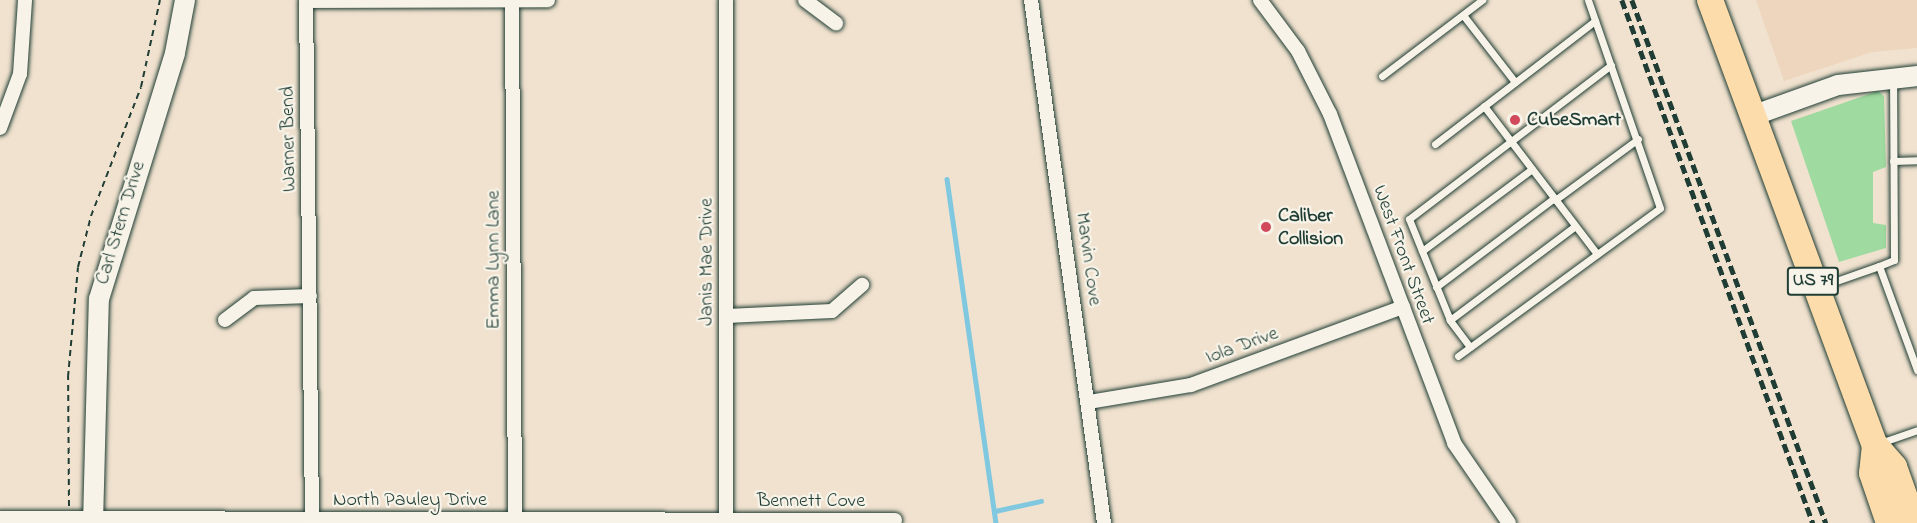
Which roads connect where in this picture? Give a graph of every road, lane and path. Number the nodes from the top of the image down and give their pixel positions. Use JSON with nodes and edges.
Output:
{"nodes":[{"id":1,"x":26,"y":0,"type":"edge"},
{"id":2,"x":185,"y":0,"type":"edge"},
{"id":3,"x":512,"y":0,"type":"edge"},
{"id":4,"x":548,"y":0,"type":"edge"},
{"id":5,"x":726,"y":0,"type":"edge"},
{"id":6,"x":805,"y":0,"type":"edge"},
{"id":7,"x":1031,"y":0,"type":"edge"},
{"id":8,"x":1260,"y":0,"type":"edge"},
{"id":9,"x":1482,"y":0,"type":"edge"},
{"id":10,"x":1588,"y":0,"type":"edge"},
{"id":11,"x":1710,"y":2,"type":"edge"},
{"id":12,"x":1463,"y":15,"type":"junction"},
{"id":13,"x":1594,"y":21,"type":"junction"},
{"id":14,"x":836,"y":23,"type":"dead end"},
{"id":15,"x":1611,"y":65,"type":"junction"},
{"id":16,"x":1382,"y":76,"type":"dead end"},
{"id":17,"x":1893,"y":76,"type":"junction"},
{"id":18,"x":1917,"y":76,"type":"edge"},
{"id":19,"x":1515,"y":82,"type":"junction"},
{"id":20,"x":1484,"y":106,"type":"junction"},
{"id":21,"x":1752,"y":116,"type":"junction"},
{"id":22,"x":0,"y":128,"type":"edge"},
{"id":23,"x":1638,"y":139,"type":"junction"},
{"id":24,"x":1511,"y":142,"type":"junction"},
{"id":25,"x":1435,"y":144,"type":"dead end"},
{"id":26,"x":1917,"y":160,"type":"edge"},
{"id":27,"x":1893,"y":161,"type":"junction"},
{"id":28,"x":1532,"y":170,"type":"junction"},
{"id":29,"x":1554,"y":199,"type":"junction"},
{"id":30,"x":1575,"y":226,"type":"junction"},
{"id":31,"x":1422,"y":251,"type":"junction"},
{"id":32,"x":1597,"y":254,"type":"junction"},
{"id":33,"x":1880,"y":266,"type":"junction"},
{"id":34,"x":862,"y":285,"type":"dead end"},
{"id":35,"x":1436,"y":287,"type":"junction"},
{"id":36,"x":1816,"y":288,"type":"junction"},
{"id":37,"x":310,"y":296,"type":"junction"},
{"id":38,"x":1402,"y":307,"type":"junction"},
{"id":39,"x":727,"y":316,"type":"junction"},
{"id":40,"x":225,"y":320,"type":"dead end"},
{"id":41,"x":1450,"y":320,"type":"junction"},
{"id":42,"x":1470,"y":347,"type":"junction"},
{"id":43,"x":1458,"y":356,"type":"dead end"},
{"id":44,"x":1917,"y":370,"type":"edge"},
{"id":45,"x":1089,"y":402,"type":"junction"},
{"id":46,"x":1917,"y":430,"type":"edge"},
{"id":47,"x":1875,"y":445,"type":"junction"},
{"id":48,"x":0,"y":518,"type":"edge"},
{"id":49,"x":312,"y":519,"type":"junction"},
{"id":50,"x":93,"y":520,"type":"edge"},
{"id":51,"x":514,"y":520,"type":"junction"},
{"id":52,"x":895,"y":520,"type":"dead end"},
{"id":53,"x":726,"y":522,"type":"edge"},
{"id":54,"x":1104,"y":523,"type":"edge"},
{"id":55,"x":1509,"y":523,"type":"edge"},
{"id":56,"x":1889,"y":523,"type":"edge"},
{"id":57,"x":1914,"y":523,"type":"edge"}],
"edges":[{"from":1,"to":22,"type":"street"},
{"from":2,"to":50,"type":"street","name":"Carl Stern Drive"},
{"from":3,"to":4,"type":"street","name":"Warner Bend"},
{"from":3,"to":37,"type":"street","name":"Warner Bend"},
{"from":3,"to":51,"type":"street","name":"Emma Lynn Lane"},
{"from":5,"to":39,"type":"street","name":"Janis Mae Drive"},
{"from":6,"to":14,"type":"street"},
{"from":7,"to":45,"type":"street","name":"Marvin Cove"},
{"from":8,"to":38,"type":"street","name":"West Front Street"},
{"from":9,"to":12,"type":"lane"},
{"from":10,"to":13,"type":"lane"},
{"from":11,"to":21,"type":"highway","number":"US 79"},
{"from":12,"to":16,"type":"lane"},
{"from":12,"to":19,"type":"lane"},
{"from":13,"to":15,"type":"lane"},
{"from":13,"to":19,"type":"lane"},
{"from":15,"to":23,"type":"lane"},
{"from":15,"to":24,"type":"lane"},
{"from":17,"to":18,"type":"street"},
{"from":17,"to":21,"type":"street"},
{"from":17,"to":27,"type":"lane"},
{"from":19,"to":20,"type":"lane"},
{"from":20,"to":24,"type":"lane"},
{"from":20,"to":25,"type":"lane"},
{"from":21,"to":36,"type":"highway","number":"US 79"},
{"from":23,"to":29,"type":"lane"},
{"from":23,"to":32,"type":"lane"},
{"from":24,"to":28,"type":"lane"},
{"from":24,"to":31,"type":"lane"},
{"from":26,"to":27,"type":"lane"},
{"from":27,"to":33,"type":"lane"},
{"from":28,"to":29,"type":"lane"},
{"from":28,"to":31,"type":"lane"},
{"from":29,"to":30,"type":"lane"},
{"from":29,"to":35,"type":"lane"},
{"from":30,"to":32,"type":"lane"},
{"from":30,"to":41,"type":"lane"},
{"from":31,"to":35,"type":"lane"},
{"from":32,"to":42,"type":"lane"},
{"from":33,"to":36,"type":"lane"},
{"from":33,"to":44,"type":"lane"},
{"from":34,"to":39,"type":"street"},
{"from":35,"to":41,"type":"lane"},
{"from":36,"to":47,"type":"highway","number":"US 79"},
{"from":37,"to":40,"type":"street"},
{"from":37,"to":49,"type":"street","name":"Warner Bend"},
{"from":38,"to":45,"type":"street","name":"Iola Drive"},
{"from":38,"to":55,"type":"street","name":"West Front Street"},
{"from":39,"to":53,"type":"street","name":"Janis Mae Drive"},
{"from":41,"to":42,"type":"lane"},
{"from":42,"to":43,"type":"lane"},
{"from":45,"to":54,"type":"street","name":"Marvin Cove"},
{"from":46,"to":47,"type":"lane"},
{"from":47,"to":56,"type":"highway","number":"US 79"},
{"from":47,"to":57,"type":"highway","number":"US 79"},
{"from":48,"to":50,"type":"street","name":"North Pauley Drive"},
{"from":49,"to":50,"type":"street","name":"North Pauley Drive"},
{"from":49,"to":51,"type":"street","name":"North Pauley Drive"},
{"from":51,"to":53,"type":"street","name":"North Pauley Drive"},
{"from":52,"to":53,"type":"street","name":"Bennett Cove"}]}
